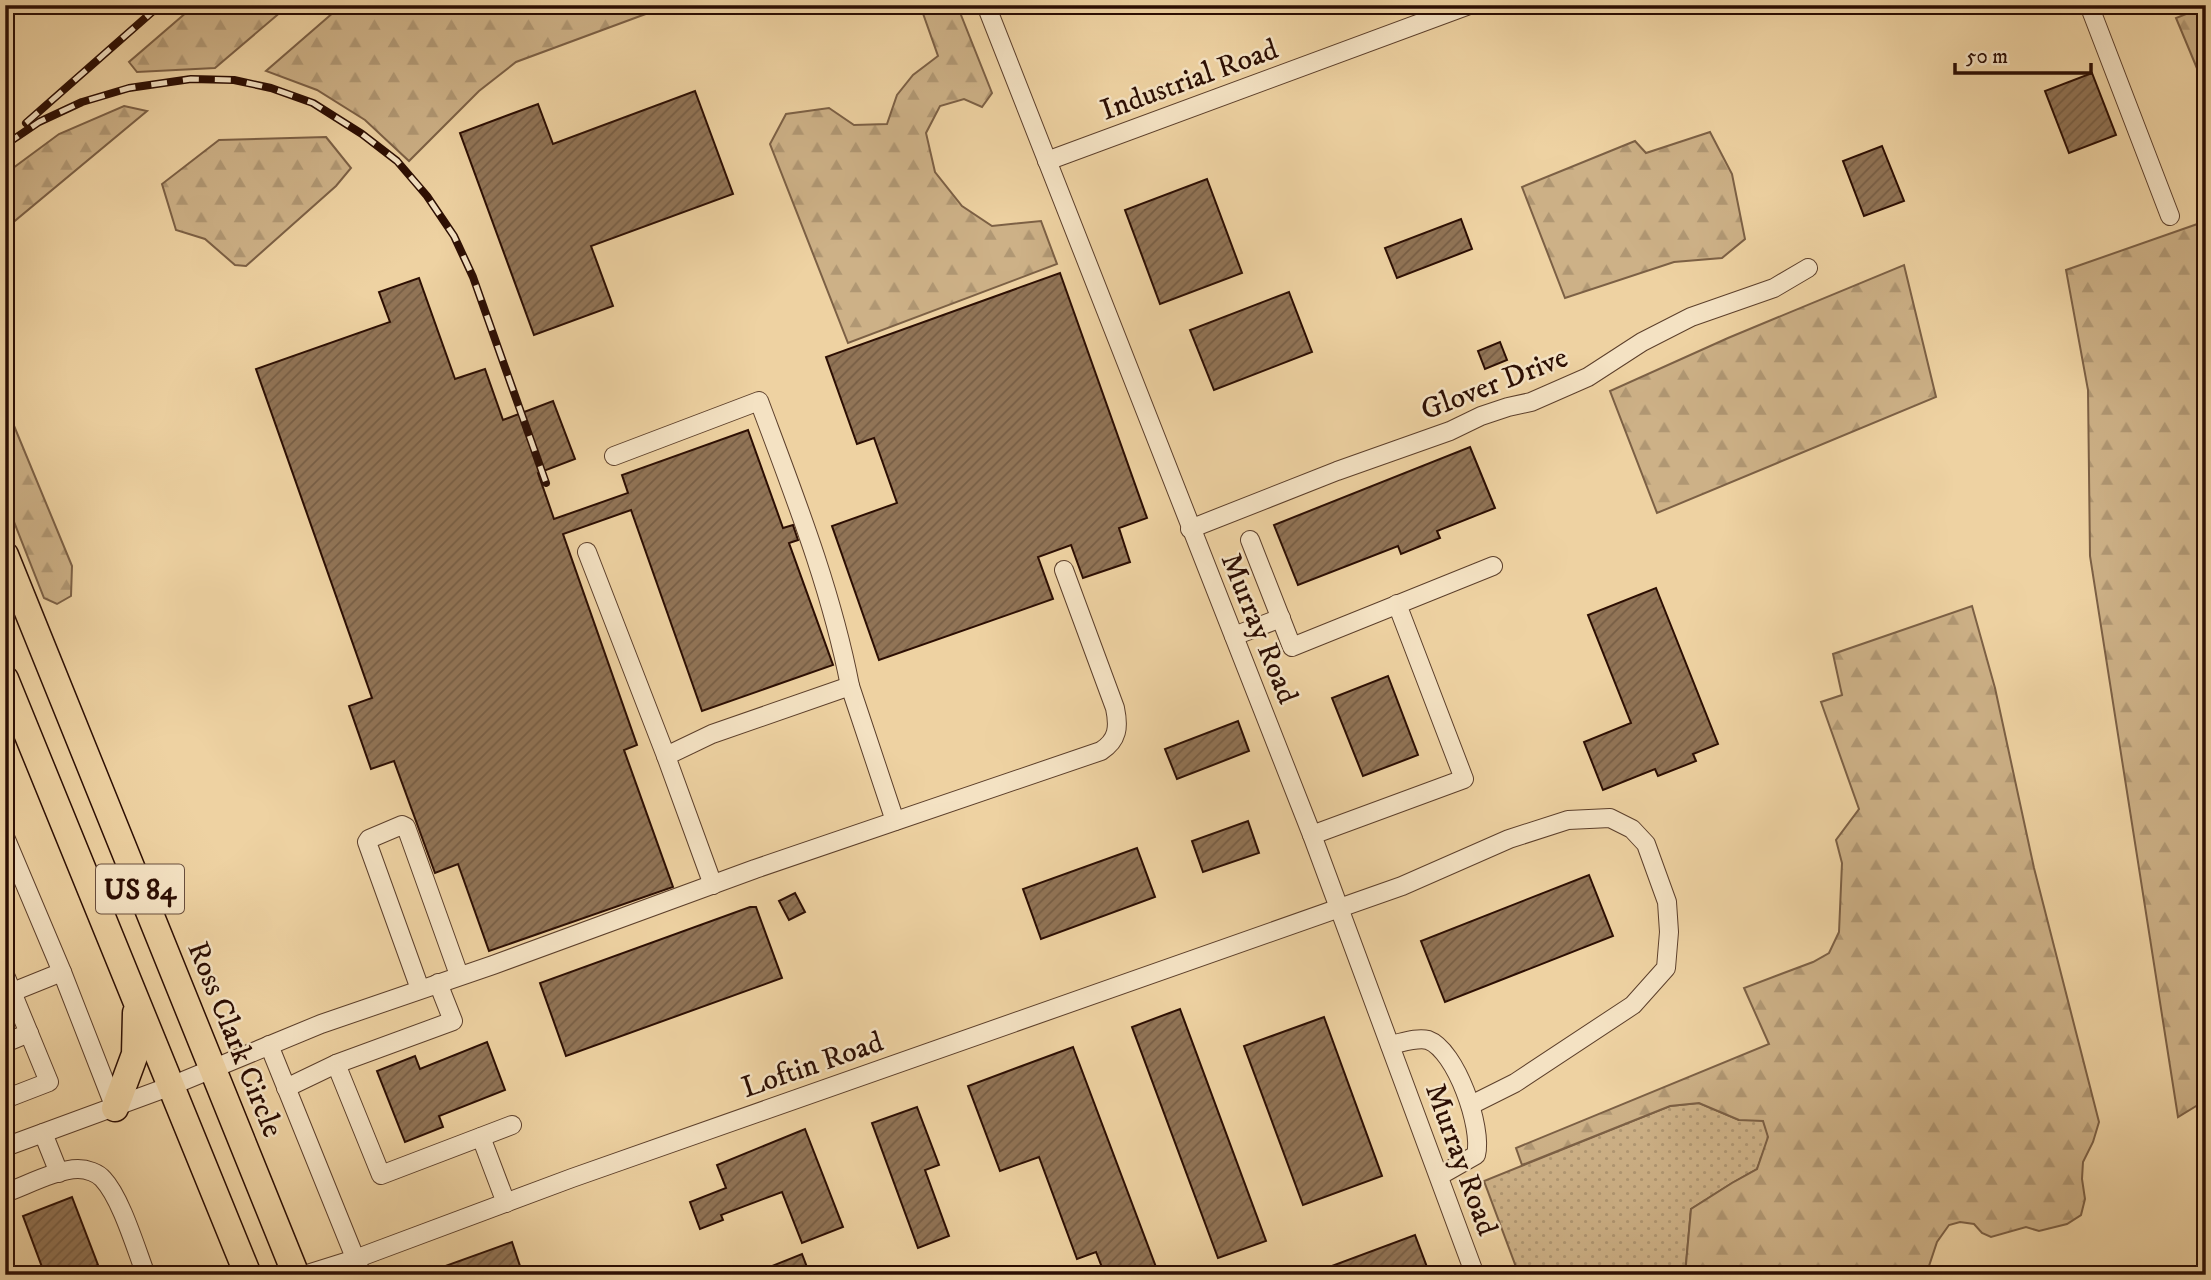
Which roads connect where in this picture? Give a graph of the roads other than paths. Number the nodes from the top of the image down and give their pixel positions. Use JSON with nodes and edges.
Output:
{"nodes":[{"id":1,"x":986,"y":5,"type":"edge"},
{"id":2,"x":1469,"y":5,"type":"edge"},
{"id":3,"x":2088,"y":5,"type":"edge"},
{"id":4,"x":1047,"y":161,"type":"junction"},
{"id":5,"x":2170,"y":216,"type":"dead end"},
{"id":6,"x":1808,"y":268,"type":"dead end"},
{"id":7,"x":614,"y":456,"type":"dead end"},
{"id":8,"x":1190,"y":529,"type":"junction"},
{"id":9,"x":1250,"y":540,"type":"dead end"},
{"id":10,"x":587,"y":552,"type":"dead end"},
{"id":11,"x":5,"y":555,"type":"edge"},
{"id":12,"x":1493,"y":566,"type":"dead end"},
{"id":13,"x":1065,"y":569,"type":"dead end"},
{"id":14,"x":1396,"y":604,"type":"junction"},
{"id":15,"x":1281,"y":618,"type":"junction"},
{"id":16,"x":1234,"y":636,"type":"junction"},
{"id":17,"x":5,"y":679,"type":"edge"},
{"id":18,"x":850,"y":686,"type":"junction"},
{"id":19,"x":666,"y":756,"type":"junction"},
{"id":20,"x":895,"y":821,"type":"junction"},
{"id":21,"x":1312,"y":835,"type":"junction"},
{"id":22,"x":5,"y":837,"type":"edge"},
{"id":23,"x":9,"y":858,"type":"edge"},
{"id":24,"x":713,"y":885,"type":"junction"},
{"id":25,"x":1339,"y":908,"type":"junction"},
{"id":26,"x":62,"y":972,"type":"junction"},
{"id":27,"x":5,"y":975,"type":"edge"},
{"id":28,"x":459,"y":975,"type":"junction"},
{"id":29,"x":438,"y":983,"type":"junction"},
{"id":30,"x":420,"y":989,"type":"junction"},
{"id":31,"x":9,"y":994,"type":"edge"},
{"id":32,"x":136,"y":1000,"type":"junction"},
{"id":33,"x":29,"y":1033,"type":"junction"},
{"id":34,"x":5,"y":1043,"type":"edge"},
{"id":35,"x":269,"y":1045,"type":"junction"},
{"id":36,"x":1390,"y":1045,"type":"junction"},
{"id":37,"x":336,"y":1064,"type":"junction"},
{"id":38,"x":213,"y":1068,"type":"junction"},
{"id":39,"x":171,"y":1086,"type":"junction"},
{"id":40,"x":286,"y":1088,"type":"junction"},
{"id":41,"x":5,"y":1099,"type":"edge"},
{"id":42,"x":1471,"y":1105,"type":"junction"},
{"id":43,"x":115,"y":1108,"type":"junction"},
{"id":44,"x":512,"y":1125,"type":"dead end"},
{"id":45,"x":43,"y":1133,"type":"junction"},
{"id":46,"x":481,"y":1137,"type":"junction"},
{"id":47,"x":5,"y":1147,"type":"edge"},
{"id":48,"x":59,"y":1173,"type":"junction"},
{"id":49,"x":1439,"y":1176,"type":"junction"},
{"id":50,"x":5,"y":1194,"type":"edge"},
{"id":51,"x":506,"y":1203,"type":"junction"},
{"id":52,"x":358,"y":1267,"type":"edge"},
{"id":53,"x":146,"y":1275,"type":"edge"},
{"id":54,"x":248,"y":1275,"type":"edge"},
{"id":55,"x":296,"y":1275,"type":"edge"},
{"id":56,"x":303,"y":1275,"type":"edge"},
{"id":57,"x":1475,"y":1275,"type":"edge"}],
"edges":[{"from":1,"to":4,"type":"street","name":"Murray Road"},
{"from":2,"to":4,"type":"street","name":"Industrial Road"},
{"from":3,"to":5,"type":"street"},
{"from":4,"to":8,"type":"street","name":"Murray Road"},
{"from":6,"to":8,"type":"street","name":"Glover Drive"},
{"from":7,"to":18,"type":"street"},
{"from":8,"to":16,"type":"street","name":"Murray Road"},
{"from":9,"to":15,"type":"street"},
{"from":10,"to":19,"type":"street"},
{"from":11,"to":38,"type":"highway","name":"Ross Clark Circle","number":"US 84"},
{"from":12,"to":14,"type":"street"},
{"from":13,"to":20,"type":"street"},
{"from":14,"to":15,"type":"street"},
{"from":14,"to":21,"type":"street"},
{"from":15,"to":16,"type":"street"},
{"from":16,"to":21,"type":"street","name":"Murray Road"},
{"from":17,"to":32,"type":"highway","number":"US 84"},
{"from":18,"to":19,"type":"street"},
{"from":18,"to":20,"type":"street"},
{"from":19,"to":24,"type":"street"},
{"from":20,"to":24,"type":"street"},
{"from":21,"to":25,"type":"street","name":"Murray Road"},
{"from":22,"to":23,"type":"street"},
{"from":23,"to":26,"type":"street"},
{"from":24,"to":28,"type":"street"},
{"from":25,"to":36,"type":"street","name":"Murray Road"},
{"from":25,"to":42,"type":"street","name":"Loftin Road"},
{"from":25,"to":51,"type":"street","name":"Loftin Road"},
{"from":26,"to":31,"type":"street"},
{"from":26,"to":43,"type":"street"},
{"from":27,"to":31,"type":"street"},
{"from":28,"to":29,"type":"street"},
{"from":28,"to":30,"type":"street"},
{"from":29,"to":30,"type":"street"},
{"from":29,"to":37,"type":"street"},
{"from":30,"to":35,"type":"street"},
{"from":31,"to":33,"type":"street"},
{"from":32,"to":39,"type":"highway","number":"US 84"},
{"from":32,"to":43,"type":"highway"},
{"from":33,"to":34,"type":"street"},
{"from":33,"to":41,"type":"street"},
{"from":35,"to":38,"type":"street"},
{"from":35,"to":40,"type":"street"},
{"from":36,"to":42,"type":"street"},
{"from":36,"to":49,"type":"street","name":"Murray Road"},
{"from":37,"to":40,"type":"street"},
{"from":37,"to":46,"type":"street"},
{"from":38,"to":39,"type":"street"},
{"from":38,"to":55,"type":"highway","name":"Ross Clark Circle","number":"US 84"},
{"from":39,"to":43,"type":"street"},
{"from":39,"to":54,"type":"highway","number":"US 84"},
{"from":40,"to":52,"type":"street"},
{"from":42,"to":49,"type":"street"},
{"from":43,"to":45,"type":"street"},
{"from":44,"to":46,"type":"street"},
{"from":45,"to":47,"type":"street"},
{"from":45,"to":48,"type":"street"},
{"from":46,"to":51,"type":"street"},
{"from":48,"to":50,"type":"street"},
{"from":48,"to":53,"type":"street"},
{"from":49,"to":57,"type":"street","name":"Murray Road"},
{"from":51,"to":52,"type":"street","name":"Loftin Road"},
{"from":52,"to":56,"type":"street","name":"Loftin Road"}]}
